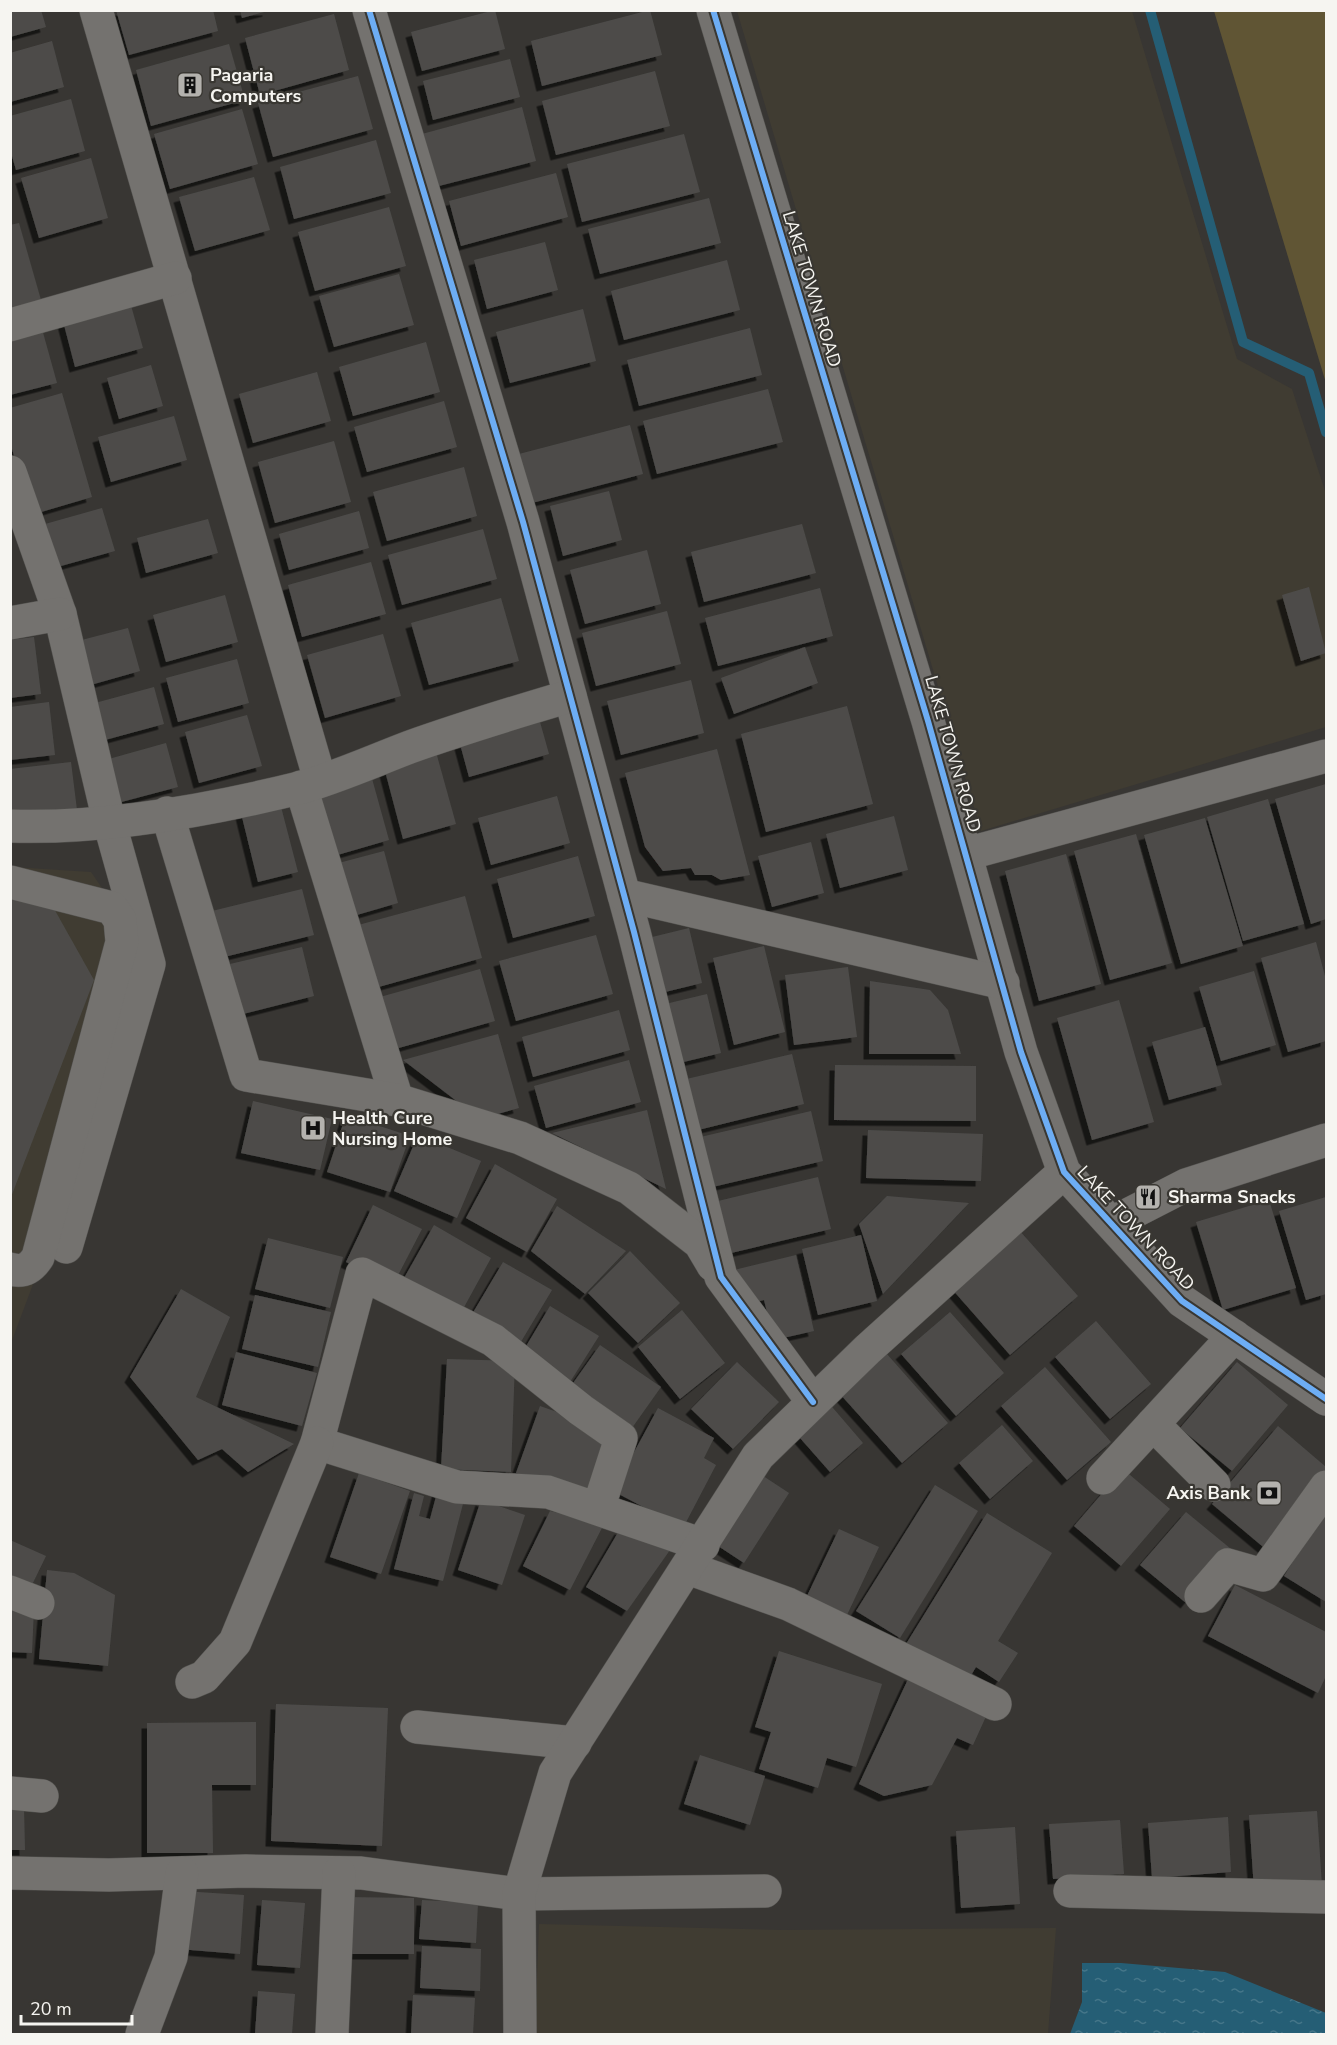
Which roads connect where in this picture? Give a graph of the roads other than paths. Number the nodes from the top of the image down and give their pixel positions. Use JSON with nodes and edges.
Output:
{"nodes":[{"id":1,"x":96,"y":10,"type":"edge"},
{"id":2,"x":369,"y":10,"type":"edge"},
{"id":3,"x":713,"y":10,"type":"edge"},
{"id":4,"x":175,"y":278,"type":"junction"},
{"id":5,"x":10,"y":325,"type":"edge"},
{"id":6,"x":10,"y":472,"type":"edge"},
{"id":7,"x":60,"y":614,"type":"junction"},
{"id":8,"x":10,"y":623,"type":"edge"},
{"id":9,"x":570,"y":696,"type":"junction"},
{"id":10,"x":1326,"y":756,"type":"edge"},
{"id":11,"x":310,"y":784,"type":"junction"},
{"id":12,"x":167,"y":813,"type":"junction"},
{"id":13,"x":109,"y":821,"type":"junction"},
{"id":14,"x":10,"y":826,"type":"edge"},
{"id":15,"x":966,"y":854,"type":"junction"},
{"id":16,"x":10,"y":882,"type":"edge"},
{"id":17,"x":624,"y":895,"type":"junction"},
{"id":18,"x":1003,"y":983,"type":"junction"},
{"id":19,"x":397,"y":1100,"type":"junction"},
{"id":20,"x":1326,"y":1140,"type":"edge"},
{"id":21,"x":1064,"y":1172,"type":"junction"},
{"id":22,"x":1112,"y":1223,"type":"junction"},
{"id":23,"x":66,"y":1247,"type":"dead end"},
{"id":24,"x":10,"y":1269,"type":"edge"},
{"id":25,"x":721,"y":1277,"type":"junction"},
{"id":26,"x":1234,"y":1336,"type":"junction"},
{"id":27,"x":1326,"y":1399,"type":"edge"},
{"id":28,"x":813,"y":1402,"type":"junction"},
{"id":29,"x":1153,"y":1424,"type":"junction"},
{"id":30,"x":317,"y":1443,"type":"junction"},
{"id":31,"x":1103,"y":1478,"type":"dead end"},
{"id":32,"x":1214,"y":1485,"type":"dead end"},
{"id":33,"x":1326,"y":1488,"type":"edge"},
{"id":34,"x":598,"y":1509,"type":"junction"},
{"id":35,"x":695,"y":1556,"type":"junction"},
{"id":36,"x":1201,"y":1596,"type":"dead end"},
{"id":37,"x":192,"y":1682,"type":"dead end"},
{"id":38,"x":995,"y":1704,"type":"dead end"},
{"id":39,"x":417,"y":1727,"type":"dead end"},
{"id":40,"x":575,"y":1743,"type":"junction"},
{"id":41,"x":10,"y":1873,"type":"edge"},
{"id":42,"x":182,"y":1873,"type":"junction"},
{"id":43,"x":339,"y":1874,"type":"junction"},
{"id":44,"x":765,"y":1891,"type":"dead end"},
{"id":45,"x":1070,"y":1891,"type":"dead end"},
{"id":46,"x":519,"y":1894,"type":"junction"},
{"id":47,"x":1326,"y":1897,"type":"edge"},
{"id":48,"x":142,"y":2034,"type":"edge"},
{"id":49,"x":332,"y":2034,"type":"edge"},
{"id":50,"x":520,"y":2034,"type":"edge"}],
"edges":[{"from":1,"to":4,"type":"street"},
{"from":2,"to":9,"type":"street"},
{"from":3,"to":15,"type":"street","name":"LAKE TOWN ROAD"},
{"from":4,"to":5,"type":"street"},
{"from":4,"to":11,"type":"street"},
{"from":6,"to":7,"type":"street"},
{"from":7,"to":8,"type":"street"},
{"from":7,"to":13,"type":"street"},
{"from":9,"to":11,"type":"street"},
{"from":9,"to":17,"type":"street"},
{"from":10,"to":15,"type":"street"},
{"from":11,"to":12,"type":"street"},
{"from":11,"to":19,"type":"street"},
{"from":12,"to":13,"type":"street"},
{"from":12,"to":19,"type":"street"},
{"from":13,"to":14,"type":"street"},
{"from":13,"to":23,"type":"street"},
{"from":15,"to":18,"type":"street","name":"LAKE TOWN ROAD"},
{"from":16,"to":24,"type":"street"},
{"from":17,"to":18,"type":"street"},
{"from":17,"to":25,"type":"street"},
{"from":18,"to":21,"type":"street","name":"LAKE TOWN ROAD"},
{"from":19,"to":25,"type":"street"},
{"from":20,"to":22,"type":"street"},
{"from":21,"to":22,"type":"street","name":"LAKE TOWN ROAD"},
{"from":21,"to":28,"type":"street"},
{"from":22,"to":26,"type":"street","name":"LAKE TOWN ROAD"},
{"from":25,"to":28,"type":"street"},
{"from":26,"to":27,"type":"street","name":"LAKE TOWN ROAD"},
{"from":26,"to":29,"type":"street"},
{"from":28,"to":35,"type":"street"},
{"from":29,"to":31,"type":"street"},
{"from":29,"to":32,"type":"street"},
{"from":30,"to":34,"type":"street"},
{"from":30,"to":34,"type":"street"},
{"from":30,"to":37,"type":"street"},
{"from":33,"to":36,"type":"street"},
{"from":34,"to":35,"type":"street"},
{"from":35,"to":38,"type":"street"},
{"from":35,"to":40,"type":"street"},
{"from":39,"to":40,"type":"street"},
{"from":40,"to":46,"type":"street"},
{"from":41,"to":42,"type":"street"},
{"from":42,"to":43,"type":"street"},
{"from":42,"to":48,"type":"street"},
{"from":43,"to":46,"type":"street"},
{"from":43,"to":49,"type":"street"},
{"from":44,"to":46,"type":"street"},
{"from":45,"to":47,"type":"street"},
{"from":46,"to":50,"type":"street"}]}
